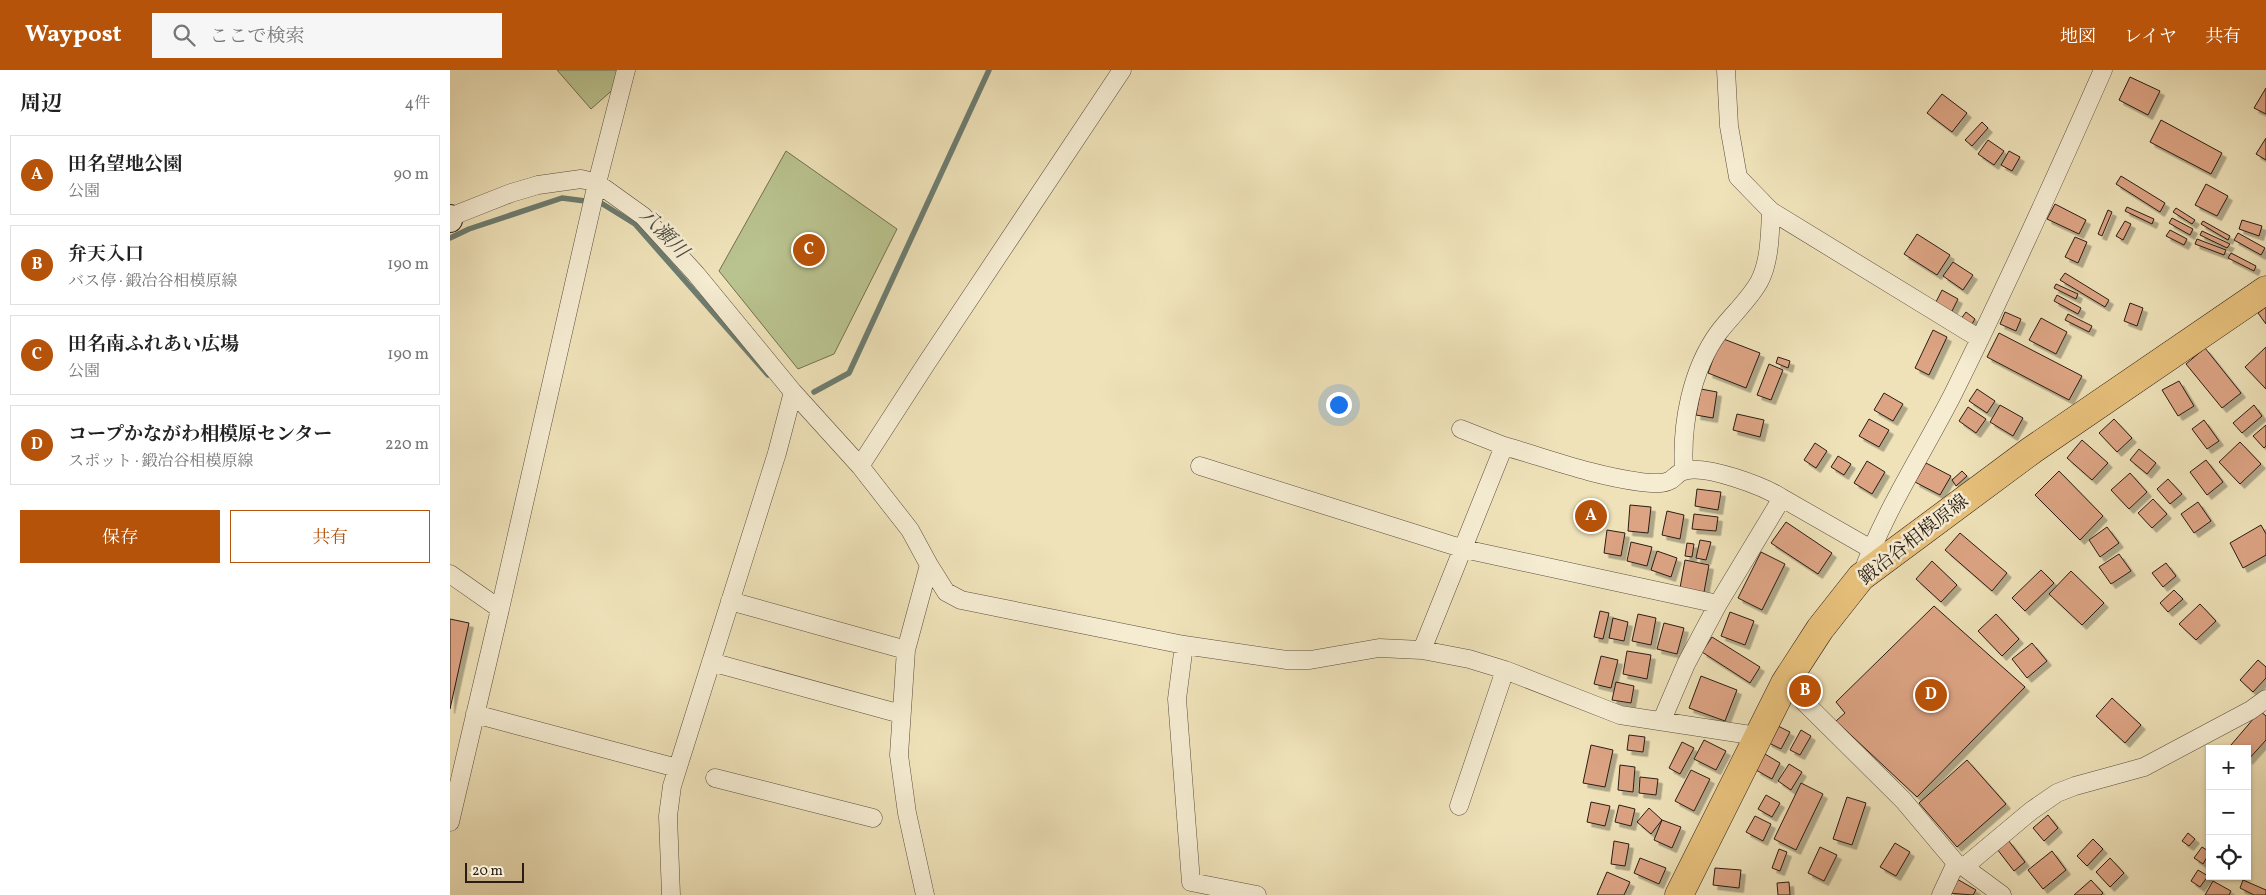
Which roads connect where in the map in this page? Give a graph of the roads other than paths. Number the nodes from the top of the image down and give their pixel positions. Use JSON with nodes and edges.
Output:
{"nodes":[{"id":1,"x":626,"y":70,"type":"edge"},
{"id":2,"x":1122,"y":70,"type":"edge"},
{"id":3,"x":1726,"y":70,"type":"edge"},
{"id":4,"x":2103,"y":70,"type":"edge"},
{"id":5,"x":597,"y":186,"type":"junction"},
{"id":6,"x":1771,"y":210,"type":"junction"},
{"id":7,"x":450,"y":218,"type":"edge"},
{"id":8,"x":2266,"y":290,"type":"edge"},
{"id":9,"x":1980,"y":339,"type":"junction"},
{"id":10,"x":793,"y":392,"type":"junction"},
{"id":11,"x":1461,"y":429,"type":"dead end"},
{"id":12,"x":1504,"y":446,"type":"junction"},
{"id":13,"x":860,"y":466,"type":"junction"},
{"id":14,"x":1200,"y":466,"type":"dead end"},
{"id":15,"x":1684,"y":471,"type":"junction"},
{"id":16,"x":1782,"y":498,"type":"junction"},
{"id":17,"x":1464,"y":549,"type":"junction"},
{"id":18,"x":1871,"y":549,"type":"junction"},
{"id":19,"x":928,"y":565,"type":"junction"},
{"id":20,"x":450,"y":574,"type":"edge"},
{"id":21,"x":1861,"y":577,"type":"junction"},
{"id":22,"x":730,"y":601,"type":"junction"},
{"id":23,"x":1718,"y":604,"type":"junction"},
{"id":24,"x":500,"y":608,"type":"junction"},
{"id":25,"x":1184,"y":645,"type":"junction"},
{"id":26,"x":906,"y":650,"type":"junction"},
{"id":27,"x":1422,"y":650,"type":"junction"},
{"id":28,"x":711,"y":662,"type":"junction"},
{"id":29,"x":1506,"y":670,"type":"junction"},
{"id":30,"x":1785,"y":683,"type":"junction"},
{"id":31,"x":2266,"y":699,"type":"edge"},
{"id":32,"x":475,"y":714,"type":"junction"},
{"id":33,"x":901,"y":714,"type":"junction"},
{"id":34,"x":1662,"y":720,"type":"junction"},
{"id":35,"x":1758,"y":736,"type":"junction"},
{"id":36,"x":677,"y":768,"type":"junction"},
{"id":37,"x":715,"y":778,"type":"dead end"},
{"id":38,"x":1459,"y":806,"type":"dead end"},
{"id":39,"x":874,"y":818,"type":"dead end"},
{"id":40,"x":450,"y":822,"type":"edge"},
{"id":41,"x":1960,"y":865,"type":"junction"},
{"id":42,"x":671,"y":895,"type":"edge"},
{"id":43,"x":925,"y":895,"type":"edge"},
{"id":44,"x":1257,"y":895,"type":"edge"},
{"id":45,"x":1679,"y":895,"type":"edge"},
{"id":46,"x":1941,"y":895,"type":"edge"},
{"id":47,"x":2002,"y":895,"type":"edge"}],
"edges":[{"from":1,"to":5,"type":"street"},
{"from":2,"to":13,"type":"street"},
{"from":3,"to":6,"type":"street"},
{"from":4,"to":9,"type":"street"},
{"from":5,"to":7,"type":"street"},
{"from":5,"to":10,"type":"street"},
{"from":5,"to":24,"type":"street"},
{"from":6,"to":9,"type":"street"},
{"from":6,"to":15,"type":"street"},
{"from":8,"to":21,"type":"main road","name":"鍛冶谷相模原線"},
{"from":9,"to":18,"type":"street"},
{"from":10,"to":13,"type":"street"},
{"from":10,"to":22,"type":"street"},
{"from":11,"to":12,"type":"street"},
{"from":12,"to":15,"type":"street"},
{"from":12,"to":17,"type":"street"},
{"from":13,"to":19,"type":"street"},
{"from":14,"to":17,"type":"street"},
{"from":15,"to":16,"type":"street"},
{"from":16,"to":18,"type":"street"},
{"from":16,"to":23,"type":"street"},
{"from":17,"to":23,"type":"street"},
{"from":17,"to":27,"type":"street"},
{"from":18,"to":21,"type":"street"},
{"from":19,"to":25,"type":"street"},
{"from":19,"to":26,"type":"street"},
{"from":20,"to":24,"type":"street"},
{"from":21,"to":30,"type":"main road","name":"鍛冶谷相模原線"},
{"from":22,"to":26,"type":"street"},
{"from":22,"to":28,"type":"street"},
{"from":23,"to":34,"type":"street"},
{"from":24,"to":32,"type":"street"},
{"from":25,"to":27,"type":"street"},
{"from":25,"to":44,"type":"street"},
{"from":26,"to":33,"type":"street"},
{"from":27,"to":29,"type":"street"},
{"from":28,"to":33,"type":"street"},
{"from":28,"to":36,"type":"street"},
{"from":29,"to":34,"type":"street"},
{"from":29,"to":38,"type":"street"},
{"from":30,"to":35,"type":"main road","name":"鍛冶谷相模原線"},
{"from":30,"to":41,"type":"street"},
{"from":31,"to":41,"type":"street"},
{"from":32,"to":36,"type":"street"},
{"from":32,"to":40,"type":"street"},
{"from":33,"to":43,"type":"street"},
{"from":34,"to":35,"type":"street"},
{"from":35,"to":45,"type":"main road","name":"鍛冶谷相模原線"},
{"from":36,"to":42,"type":"street"},
{"from":37,"to":39,"type":"street"},
{"from":41,"to":46,"type":"street"},
{"from":41,"to":47,"type":"street"}]}
